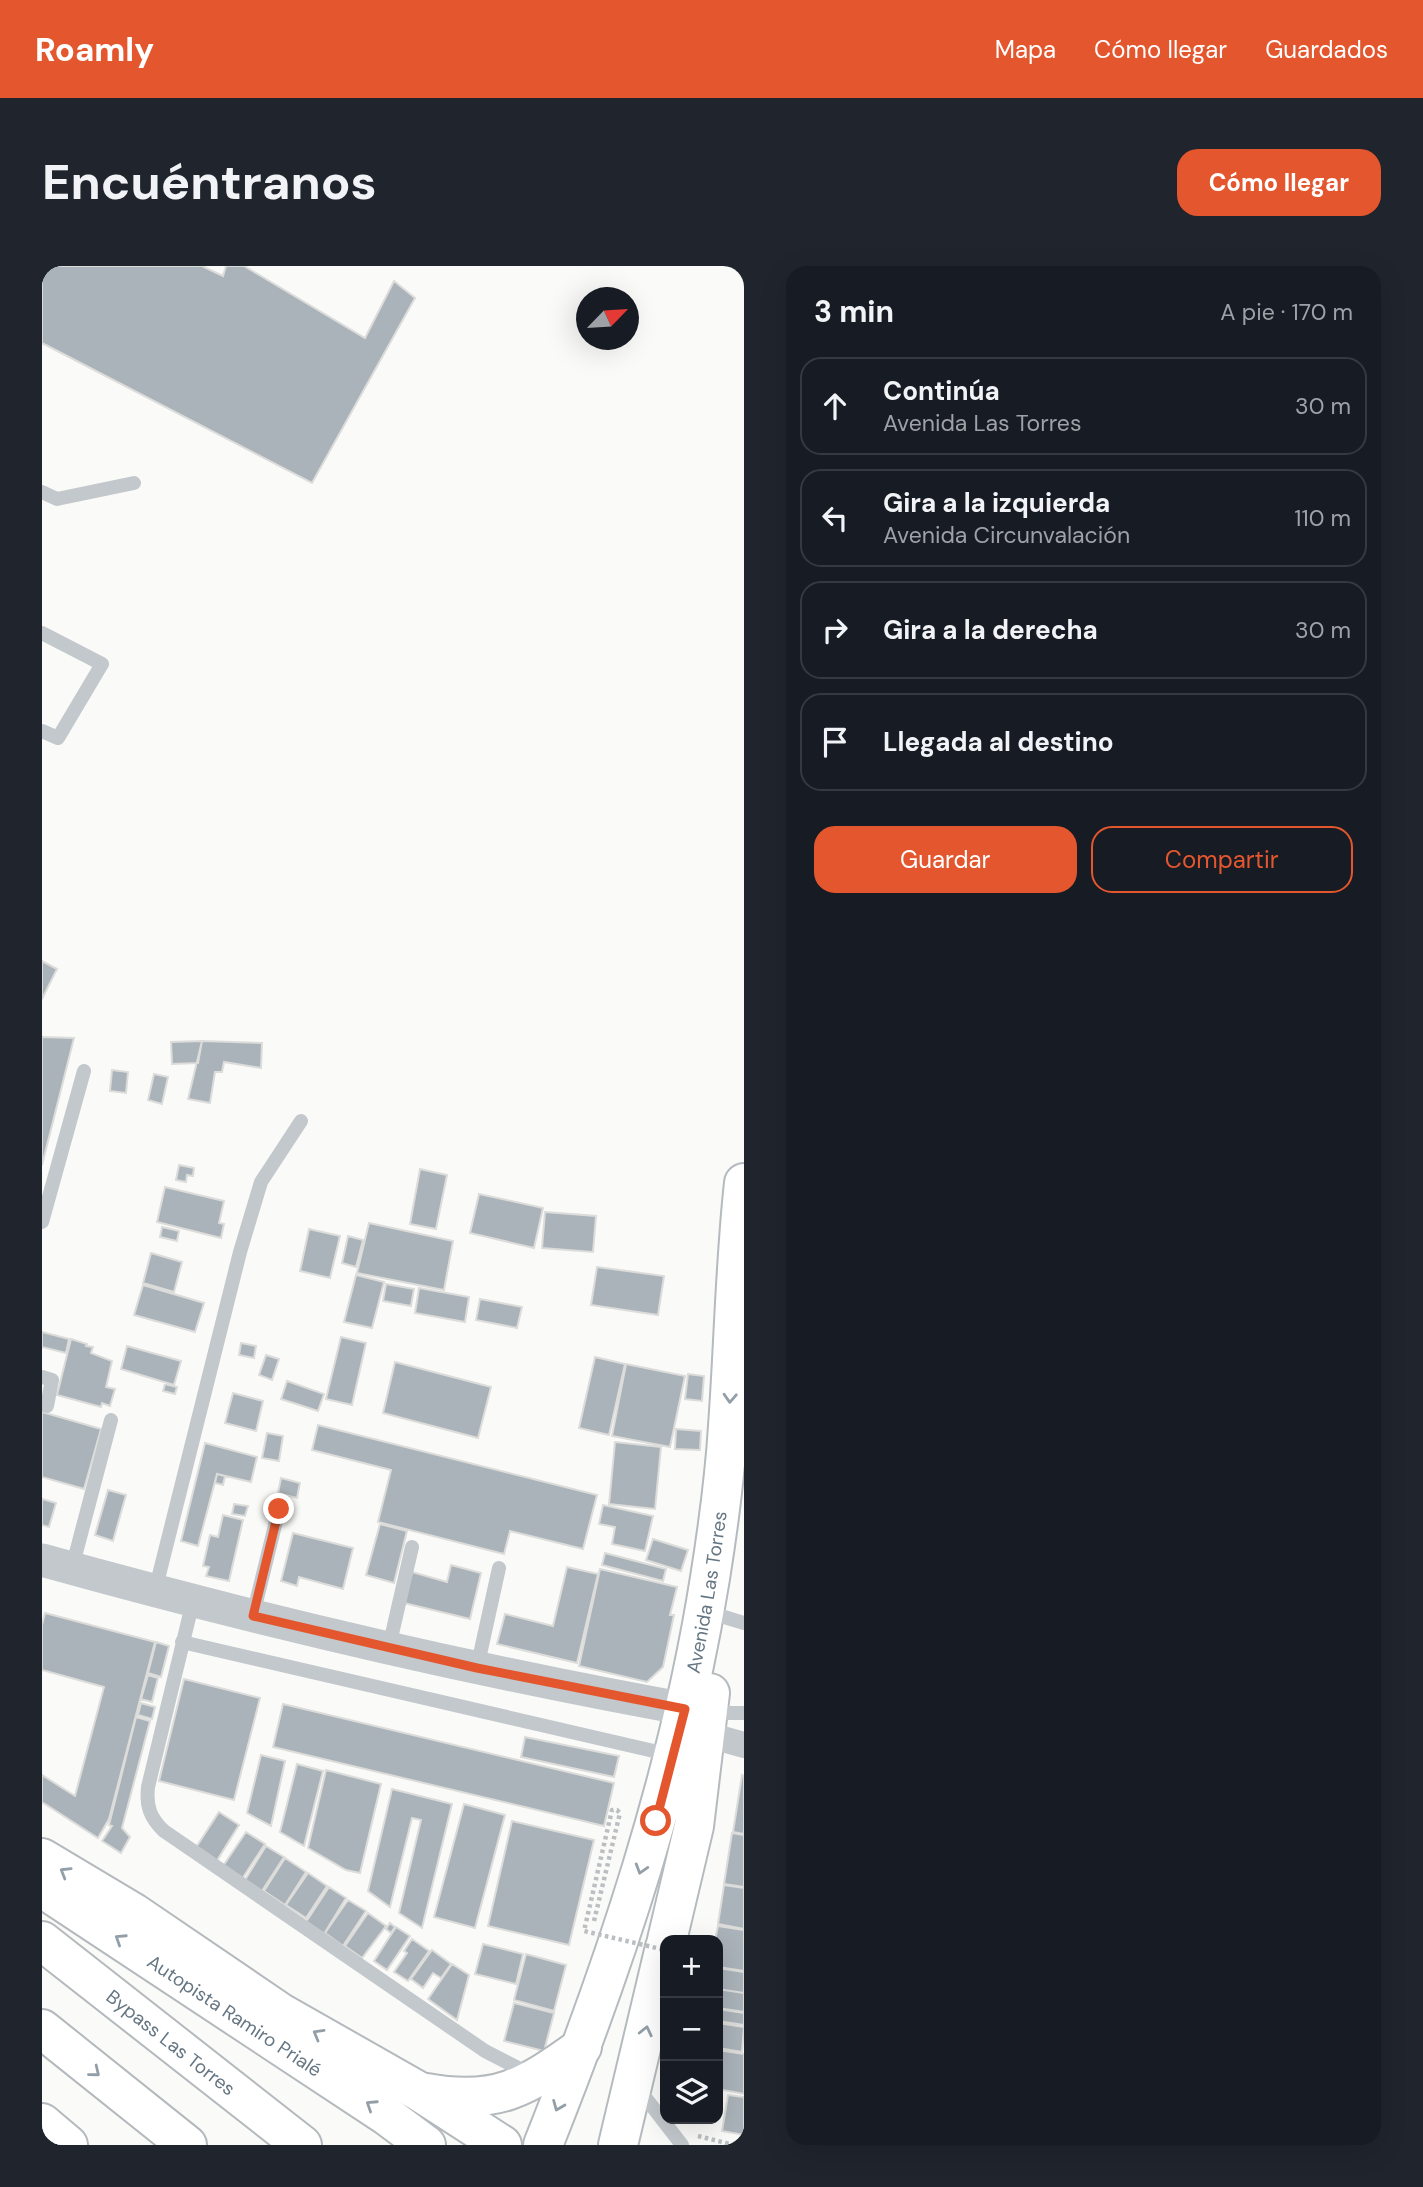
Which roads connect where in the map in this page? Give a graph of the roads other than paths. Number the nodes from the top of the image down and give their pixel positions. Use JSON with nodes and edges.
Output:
{"nodes":[{"id":1,"x":134,"y":483,"type":"dead end"},
{"id":2,"x":42,"y":492,"type":"edge"},
{"id":3,"x":42,"y":633,"type":"edge"},
{"id":4,"x":42,"y":731,"type":"edge"},
{"id":5,"x":84,"y":1071,"type":"dead end"},
{"id":6,"x":301,"y":1121,"type":"dead end"},
{"id":7,"x":744,"y":1183,"type":"edge"},
{"id":8,"x":42,"y":1222,"type":"edge"},
{"id":9,"x":42,"y":1377,"type":"edge"},
{"id":10,"x":47,"y":1406,"type":"dead end"},
{"id":11,"x":111,"y":1420,"type":"dead end"},
{"id":12,"x":743,"y":1461,"type":"edge"},
{"id":13,"x":279,"y":1509,"type":"dead end"},
{"id":14,"x":412,"y":1547,"type":"dead end"},
{"id":15,"x":57,"y":1564,"type":"edge"},
{"id":16,"x":499,"y":1569,"type":"dead end"},
{"id":17,"x":155,"y":1591,"type":"junction"},
{"id":18,"x":193,"y":1601,"type":"junction"},
{"id":19,"x":253,"y":1616,"type":"junction"},
{"id":20,"x":733,"y":1620,"type":"edge"},
{"id":21,"x":182,"y":1642,"type":"junction"},
{"id":22,"x":389,"y":1647,"type":"junction"},
{"id":23,"x":477,"y":1668,"type":"junction"},
{"id":24,"x":710,"y":1717,"type":"edge"},
{"id":25,"x":744,"y":1745,"type":"edge"},
{"id":26,"x":673,"y":1756,"type":"junction"},
{"id":27,"x":42,"y":1858,"type":"edge"},
{"id":28,"x":42,"y":1888,"type":"edge"},
{"id":29,"x":668,"y":1935,"type":"edge"},
{"id":30,"x":42,"y":1941,"type":"edge"},
{"id":31,"x":660,"y":1970,"type":"edge"},
{"id":32,"x":42,"y":2029,"type":"edge"},
{"id":33,"x":582,"y":2047,"type":"junction"},
{"id":34,"x":538,"y":2077,"type":"junction"},
{"id":35,"x":633,"y":2083,"type":"junction"},
{"id":36,"x":420,"y":2092,"type":"junction"},
{"id":37,"x":42,"y":2123,"type":"edge"},
{"id":38,"x":68,"y":2145,"type":"edge"},
{"id":39,"x":187,"y":2145,"type":"edge"},
{"id":40,"x":302,"y":2145,"type":"edge"},
{"id":41,"x":426,"y":2145,"type":"edge"},
{"id":42,"x":502,"y":2145,"type":"edge"},
{"id":43,"x":543,"y":2145,"type":"edge"},
{"id":44,"x":618,"y":2145,"type":"edge"},
{"id":45,"x":682,"y":2145,"type":"edge"}],
"edges":[{"from":1,"to":2,"type":"lane"},
{"from":3,"to":4,"type":"lane"},
{"from":5,"to":8,"type":"lane"},
{"from":6,"to":17,"type":"lane"},
{"from":7,"to":24,"type":"main road","name":"Avenida Las Torres","one_way":true},
{"from":9,"to":10,"type":"lane"},
{"from":11,"to":15,"type":"lane"},
{"from":12,"to":20,"type":"main road","name":"Avenida Las Torres"},
{"from":13,"to":19,"type":"lane"},
{"from":14,"to":22,"type":"lane"},
{"from":15,"to":17,"type":"street"},
{"from":16,"to":23,"type":"lane"},
{"from":17,"to":18,"type":"street"},
{"from":18,"to":19,"type":"street"},
{"from":18,"to":21,"type":"lane"},
{"from":19,"to":22,"type":"street"},
{"from":20,"to":24,"type":"main road","name":"Avenida Las Torres"},
{"from":21,"to":26,"type":"lane"},
{"from":21,"to":34,"type":"lane"},
{"from":22,"to":23,"type":"street"},
{"from":23,"to":24,"type":"street"},
{"from":24,"to":25,"type":"street"},
{"from":24,"to":26,"type":"main road","name":"Avenida Las Torres"},
{"from":24,"to":29,"type":"main road","name":"Avenida Las Torres"},
{"from":26,"to":33,"type":"main road","name":"Avenida Las Torres","one_way":true},
{"from":36,"to":27,"type":"main road","one_way":true},
{"from":41,"to":28,"type":"main road","name":"Autopista Ramiro Prialé","one_way":true},
{"from":30,"to":40,"type":"main road","name":"Bypass Las Torres"},
{"from":35,"to":31,"type":"main road","one_way":true},
{"from":32,"to":39,"type":"main road","one_way":true},
{"from":33,"to":34,"type":"main road"},
{"from":33,"to":43,"type":"main road","name":"Avenida Las Torres","one_way":true},
{"from":34,"to":36,"type":"main road"},
{"from":35,"to":44,"type":"main road"},
{"from":35,"to":45,"type":"lane"},
{"from":36,"to":42,"type":"main road"},
{"from":37,"to":38,"type":"main road"}]}
